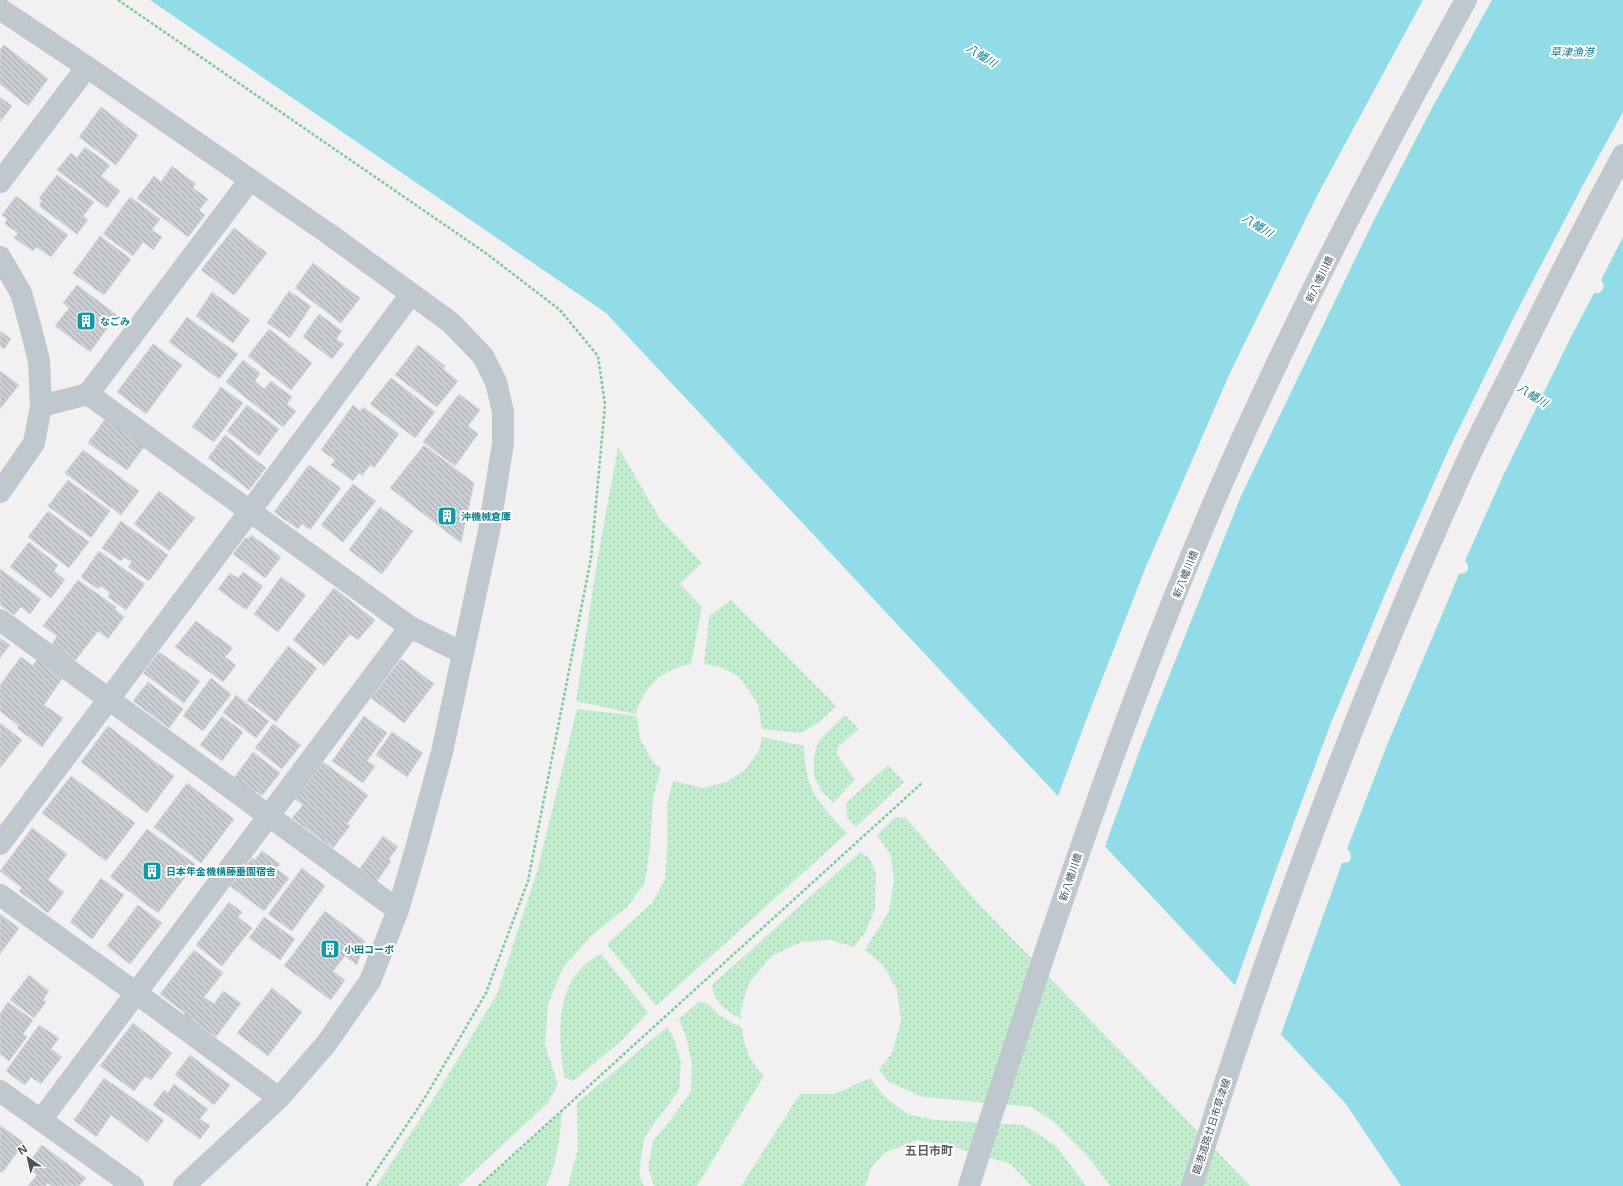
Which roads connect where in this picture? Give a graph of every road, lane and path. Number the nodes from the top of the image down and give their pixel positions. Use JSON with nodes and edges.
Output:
{"nodes":[{"id":1,"x":1466,"y":0,"type":"edge"},
{"id":2,"x":0,"y":9,"type":"edge"},
{"id":3,"x":87,"y":67,"type":"junction"},
{"id":4,"x":1623,"y":155,"type":"edge"},
{"id":5,"x":250,"y":180,"type":"junction"},
{"id":6,"x":0,"y":182,"type":"edge"},
{"id":7,"x":0,"y":257,"type":"edge"},
{"id":8,"x":411,"y":294,"type":"junction"},
{"id":9,"x":88,"y":394,"type":"junction"},
{"id":10,"x":41,"y":406,"type":"junction"},
{"id":11,"x":0,"y":492,"type":"edge"},
{"id":12,"x":250,"y":511,"type":"junction"},
{"id":13,"x":0,"y":620,"type":"edge"},
{"id":14,"x":410,"y":627,"type":"junction"},
{"id":15,"x":463,"y":653,"type":"junction"},
{"id":16,"x":108,"y":698,"type":"junction"},
{"id":17,"x":923,"y":782,"type":"dead end"},
{"id":18,"x":268,"y":816,"type":"junction"},
{"id":19,"x":0,"y":844,"type":"edge"},
{"id":20,"x":0,"y":896,"type":"edge"},
{"id":21,"x":398,"y":910,"type":"junction"},
{"id":22,"x":136,"y":993,"type":"junction"},
{"id":23,"x":0,"y":1091,"type":"edge"},
{"id":24,"x":279,"y":1098,"type":"junction"},
{"id":25,"x":41,"y":1120,"type":"junction"},
{"id":26,"x":970,"y":1182,"type":"edge"},
{"id":27,"x":133,"y":1186,"type":"edge"},
{"id":28,"x":184,"y":1186,"type":"edge"},
{"id":29,"x":478,"y":1186,"type":"edge"},
{"id":30,"x":1192,"y":1186,"type":"edge"}],
"edges":[{"from":1,"to":26,"type":"street","name":"新八幡川橋"},
{"from":2,"to":3,"type":"street"},
{"from":3,"to":5,"type":"street"},
{"from":3,"to":6,"type":"street"},
{"from":4,"to":30,"type":"street","name":"臨港道路廿日市草津線"},
{"from":5,"to":8,"type":"street"},
{"from":5,"to":9,"type":"street"},
{"from":7,"to":10,"type":"street"},
{"from":8,"to":12,"type":"street"},
{"from":8,"to":15,"type":"street"},
{"from":9,"to":10,"type":"street"},
{"from":9,"to":12,"type":"street"},
{"from":10,"to":11,"type":"street"},
{"from":12,"to":14,"type":"street"},
{"from":12,"to":16,"type":"street"},
{"from":13,"to":16,"type":"street"},
{"from":14,"to":15,"type":"street"},
{"from":14,"to":18,"type":"street"},
{"from":15,"to":21,"type":"street"},
{"from":16,"to":18,"type":"street"},
{"from":16,"to":19,"type":"street"},
{"from":17,"to":29,"type":"path"},
{"from":18,"to":21,"type":"street"},
{"from":18,"to":22,"type":"street"},
{"from":20,"to":22,"type":"street"},
{"from":21,"to":24,"type":"street"},
{"from":22,"to":24,"type":"street"},
{"from":22,"to":25,"type":"street"},
{"from":23,"to":25,"type":"street"},
{"from":24,"to":28,"type":"street"},
{"from":25,"to":27,"type":"street"}]}
